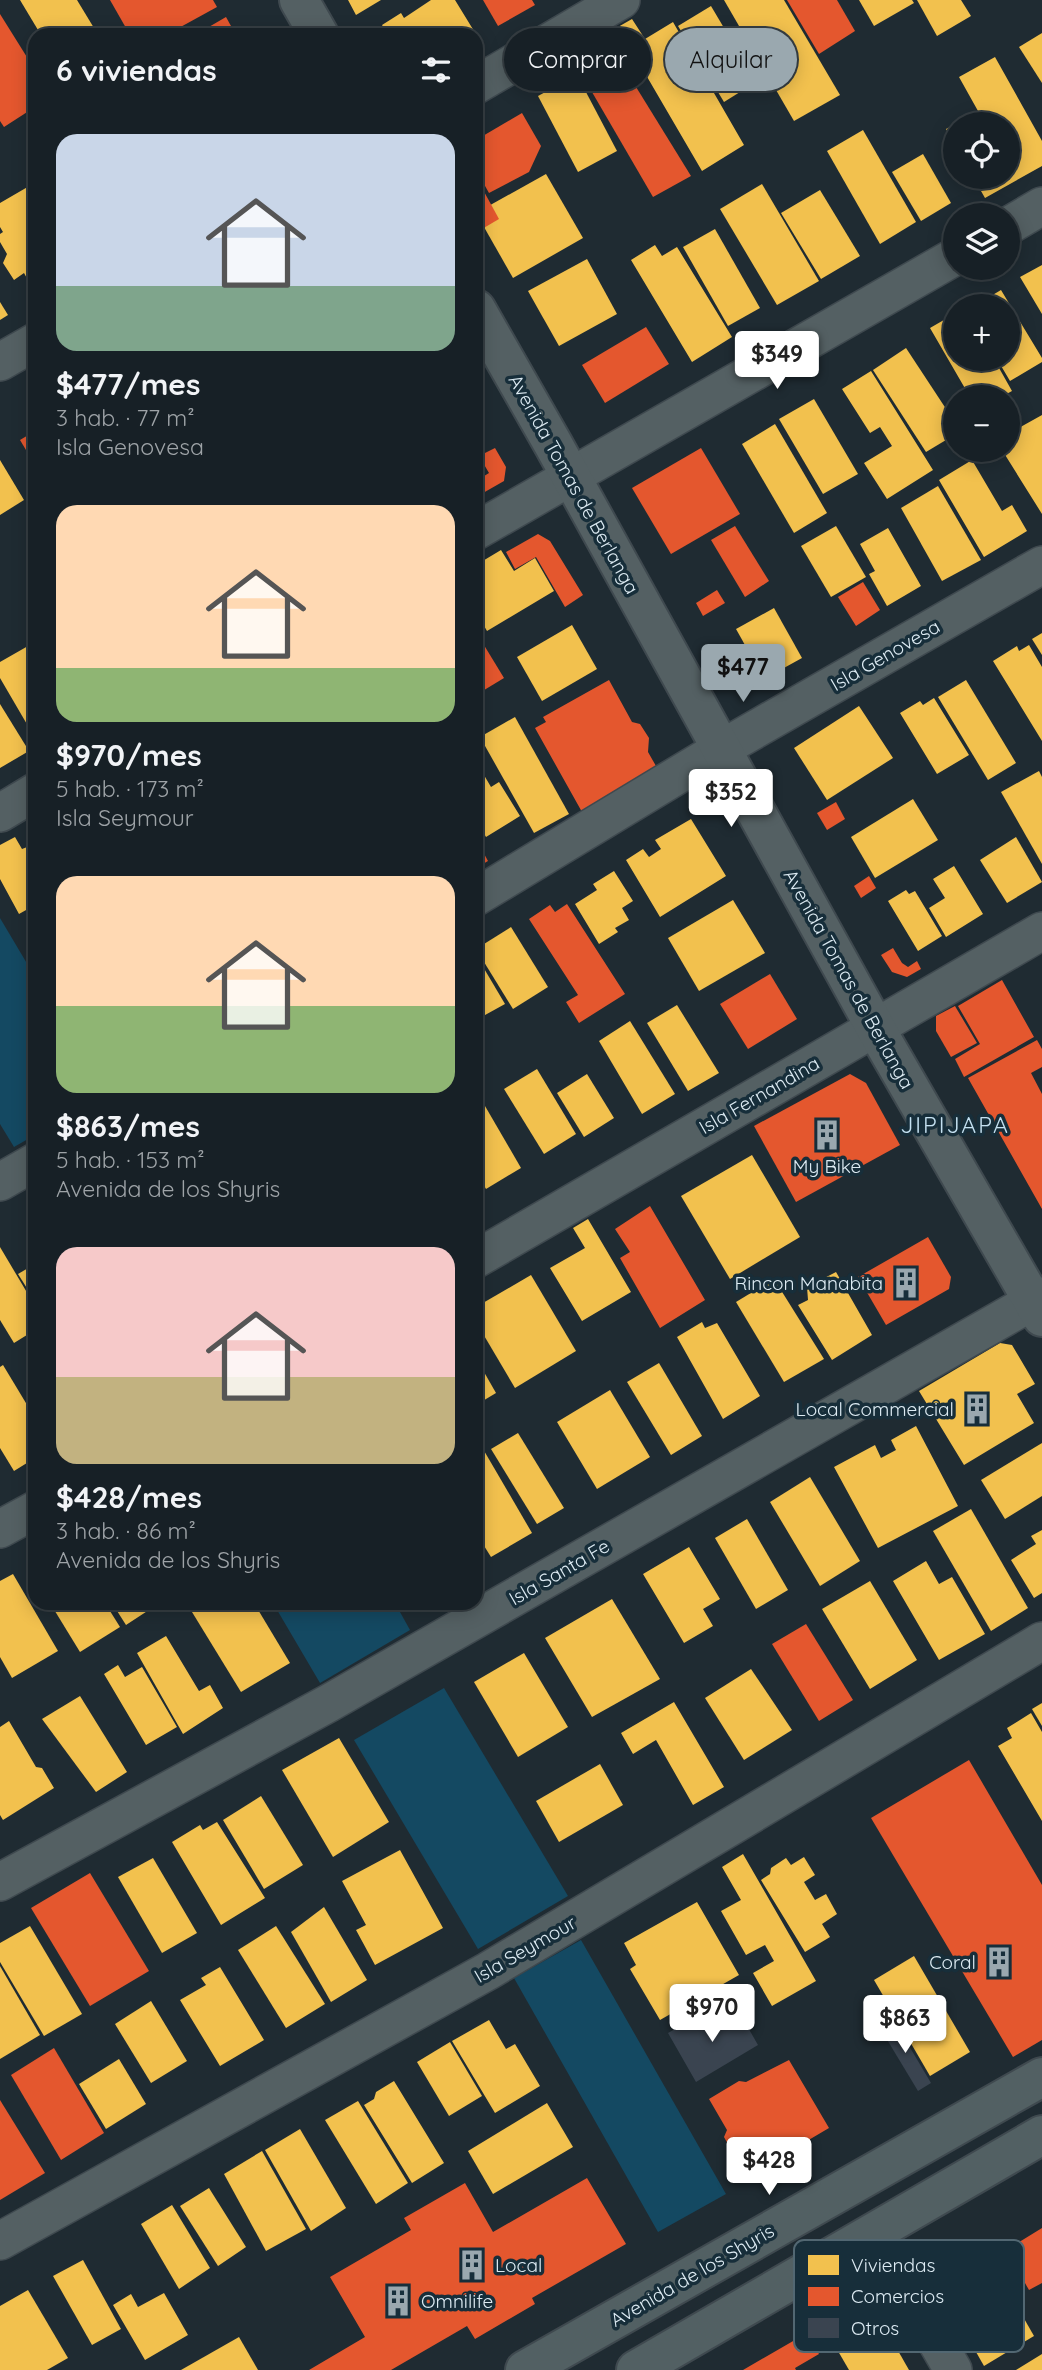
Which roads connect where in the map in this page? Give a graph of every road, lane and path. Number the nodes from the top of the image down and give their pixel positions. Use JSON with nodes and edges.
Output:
{"nodes":[{"id":1,"x":299,"y":0,"type":"edge"},
{"id":2,"x":621,"y":0,"type":"edge"},
{"id":3,"x":315,"y":28,"type":"edge"},
{"id":4,"x":483,"y":81,"type":"edge"},
{"id":5,"x":1042,"y":206,"type":"edge"},
{"id":6,"x":1020,"y":219,"type":"edge"},
{"id":7,"x":943,"y":263,"type":"edge"},
{"id":8,"x":483,"y":321,"type":"edge"},
{"id":9,"x":28,"y":346,"type":"edge"},
{"id":10,"x":0,"y":362,"type":"edge"},
{"id":11,"x":570,"y":476,"type":"junction"},
{"id":12,"x":483,"y":527,"type":"edge"},
{"id":13,"x":1042,"y":565,"type":"edge"},
{"id":14,"x":720,"y":750,"type":"junction"},
{"id":15,"x":28,"y":796,"type":"edge"},
{"id":16,"x":0,"y":813,"type":"edge"},
{"id":17,"x":483,"y":893,"type":"edge"},
{"id":18,"x":1042,"y":931,"type":"edge"},
{"id":19,"x":875,"y":1028,"type":"junction"},
{"id":20,"x":28,"y":1166,"type":"edge"},
{"id":21,"x":0,"y":1182,"type":"edge"},
{"id":22,"x":483,"y":1255,"type":"edge"},
{"id":23,"x":1039,"y":1304,"type":"edge"},
{"id":24,"x":28,"y":1514,"type":"edge"},
{"id":25,"x":0,"y":1529,"type":"edge"},
{"id":26,"x":1042,"y":1641,"type":"edge"},
{"id":27,"x":0,"y":1882,"type":"edge"},
{"id":28,"x":1042,"y":2077,"type":"edge"},
{"id":29,"x":1042,"y":2135,"type":"edge"},
{"id":30,"x":874,"y":2233,"type":"junction"},
{"id":31,"x":862,"y":2240,"type":"edge"},
{"id":32,"x":878,"y":2240,"type":"edge"},
{"id":33,"x":0,"y":2241,"type":"edge"},
{"id":34,"x":794,"y":2279,"type":"edge"},
{"id":35,"x":943,"y":2352,"type":"edge"},
{"id":36,"x":525,"y":2370,"type":"edge"},
{"id":37,"x":636,"y":2370,"type":"edge"},
{"id":38,"x":953,"y":2370,"type":"edge"}],
"edges":[{"from":1,"to":3,"type":"street"},
{"from":2,"to":4,"type":"street"},
{"from":5,"to":6,"type":"street"},
{"from":7,"to":11,"type":"street"},
{"from":8,"to":11,"type":"street","name":"Avenida Tomas de Berlanga"},
{"from":9,"to":10,"type":"street"},
{"from":11,"to":12,"type":"street"},
{"from":11,"to":14,"type":"street","name":"Avenida Tomas de Berlanga"},
{"from":13,"to":14,"type":"street","name":"Isla Genovesa"},
{"from":14,"to":17,"type":"street","name":"Isla Genovesa"},
{"from":14,"to":19,"type":"street","name":"Avenida Tomas de Berlanga"},
{"from":15,"to":16,"type":"street"},
{"from":18,"to":19,"type":"street","name":"Isla Fernandina"},
{"from":19,"to":22,"type":"street","name":"Isla Fernandina"},
{"from":19,"to":23,"type":"street","name":"Avenida Tomas de Berlanga"},
{"from":20,"to":21,"type":"street"},
{"from":23,"to":27,"type":"street","name":"Isla Santa Fe"},
{"from":24,"to":25,"type":"street"},
{"from":26,"to":33,"type":"street","name":"Isla Seymour"},
{"from":28,"to":36,"type":"main road","name":"Avenida de los Shyris"},
{"from":29,"to":30,"type":"main road"},
{"from":30,"to":31,"type":"main road"},
{"from":30,"to":32,"type":"street"},
{"from":34,"to":37,"type":"main road"},
{"from":35,"to":38,"type":"street"}]}
